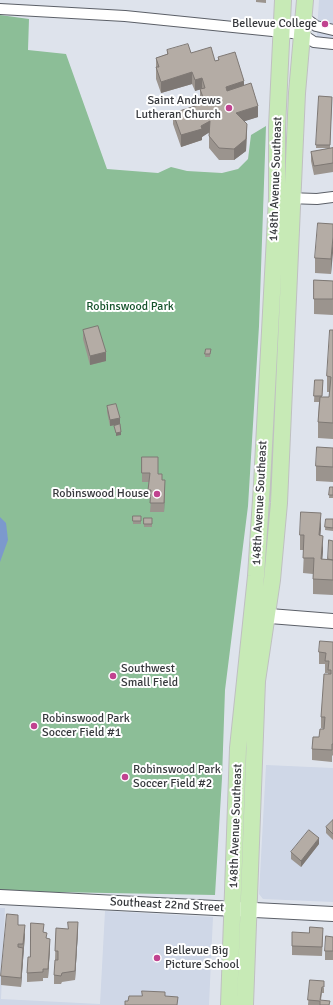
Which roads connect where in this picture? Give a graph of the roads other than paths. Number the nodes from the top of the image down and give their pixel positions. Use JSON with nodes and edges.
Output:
{"nodes":[{"id":1,"x":283,"y":0,"type":"edge"},
{"id":2,"x":293,"y":0,"type":"edge"},
{"id":3,"x":305,"y":0,"type":"edge"},
{"id":4,"x":0,"y":9,"type":"edge"},
{"id":5,"x":304,"y":17,"type":"junction"},
{"id":6,"x":333,"y":30,"type":"edge"},
{"id":7,"x":282,"y":33,"type":"junction"},
{"id":8,"x":302,"y":34,"type":"junction"},
{"id":9,"x":333,"y":44,"type":"edge"},
{"id":10,"x":333,"y":197,"type":"edge"},
{"id":11,"x":285,"y":198,"type":"junction"},
{"id":12,"x":260,"y":616,"type":"junction"},
{"id":13,"x":333,"y":621,"type":"edge"},
{"id":14,"x":0,"y":897,"type":"edge"},
{"id":15,"x":241,"y":909,"type":"junction"},
{"id":16,"x":333,"y":914,"type":"edge"},
{"id":17,"x":230,"y":1005,"type":"edge"},
{"id":18,"x":246,"y":1005,"type":"edge"}],
"edges":[{"from":1,"to":7,"type":"main road","name":"148th Avenue Southeast"},
{"from":2,"to":8,"type":"main road","name":"148th Avenue Southeast"},
{"from":3,"to":5,"type":"main road","name":"148th Avenue Southeast"},
{"from":4,"to":7,"type":"street"},
{"from":5,"to":6,"type":"street"},
{"from":5,"to":8,"type":"main road","name":"148th Avenue Southeast"},
{"from":7,"to":8,"type":"street"},
{"from":7,"to":11,"type":"main road","name":"148th Avenue Southeast"},
{"from":8,"to":9,"type":"street"},
{"from":8,"to":11,"type":"main road","name":"148th Avenue Southeast"},
{"from":10,"to":11,"type":"street"},
{"from":11,"to":12,"type":"main road","name":"148th Avenue Southeast"},
{"from":12,"to":13,"type":"street"},
{"from":12,"to":15,"type":"main road","name":"148th Avenue Southeast"},
{"from":14,"to":15,"type":"street","name":"Southeast 22nd Street"},
{"from":15,"to":16,"type":"street","name":"Southeast 22nd Street"},
{"from":15,"to":17,"type":"main road","name":"148th Avenue Southeast"},
{"from":15,"to":18,"type":"main road","name":"148th Avenue Southeast"}]}
